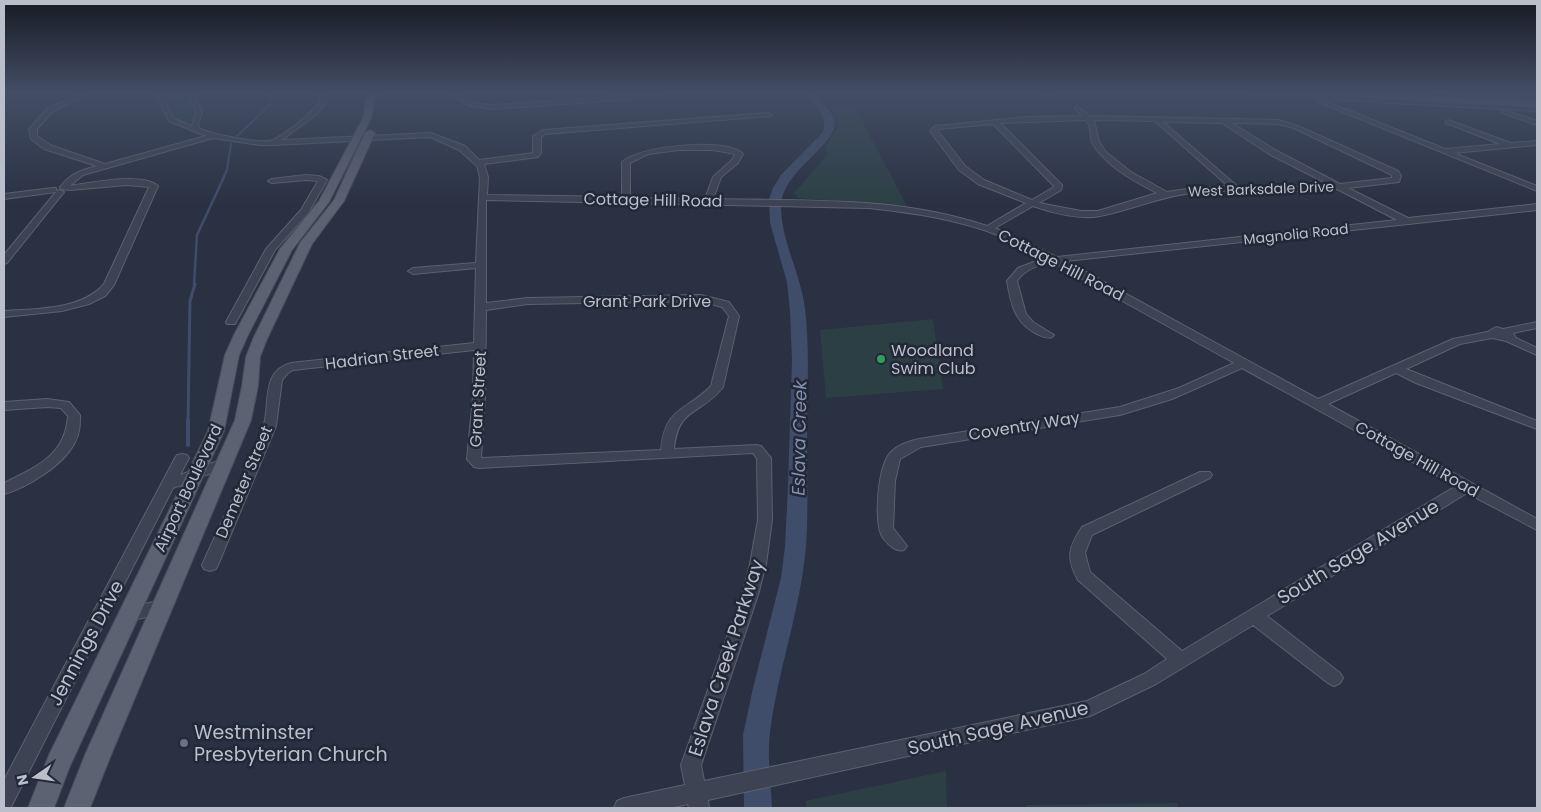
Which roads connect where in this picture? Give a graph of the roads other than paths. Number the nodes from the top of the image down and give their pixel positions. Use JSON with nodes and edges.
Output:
{"nodes":[{"id":1,"x":33,"y":131,"type":"edge"},
{"id":2,"x":199,"y":131,"type":"edge"},
{"id":3,"x":290,"y":131,"type":"edge"},
{"id":4,"x":364,"y":131,"type":"edge"},
{"id":5,"x":557,"y":131,"type":"edge"},
{"id":6,"x":934,"y":131,"type":"edge"},
{"id":7,"x":1004,"y":131,"type":"edge"},
{"id":8,"x":1094,"y":131,"type":"edge"},
{"id":9,"x":1170,"y":131,"type":"edge"},
{"id":10,"x":1239,"y":131,"type":"edge"},
{"id":11,"x":1303,"y":131,"type":"edge"},
{"id":12,"x":1395,"y":131,"type":"edge"},
{"id":13,"x":1471,"y":131,"type":"edge"},
{"id":14,"x":213,"y":136,"type":"junction"},
{"id":15,"x":362,"y":140,"type":"junction"},
{"id":16,"x":273,"y":143,"type":"junction"},
{"id":17,"x":1537,"y":143,"type":"edge"},
{"id":18,"x":338,"y":146,"type":"dead end"},
{"id":19,"x":1511,"y":146,"type":"junction"},
{"id":20,"x":1445,"y":152,"type":"junction"},
{"id":21,"x":478,"y":162,"type":"junction"},
{"id":22,"x":105,"y":166,"type":"junction"},
{"id":23,"x":272,"y":181,"type":"dead end"},
{"id":24,"x":1338,"y":187,"type":"junction"},
{"id":25,"x":1235,"y":188,"type":"junction"},
{"id":26,"x":62,"y":189,"type":"junction"},
{"id":27,"x":1537,"y":189,"type":"edge"},
{"id":28,"x":482,"y":194,"type":"junction"},
{"id":29,"x":1164,"y":194,"type":"junction"},
{"id":30,"x":4,"y":196,"type":"edge"},
{"id":31,"x":625,"y":200,"type":"junction"},
{"id":32,"x":709,"y":200,"type":"junction"},
{"id":33,"x":1033,"y":203,"type":"junction"},
{"id":34,"x":1537,"y":207,"type":"edge"},
{"id":35,"x":319,"y":211,"type":"junction"},
{"id":36,"x":1406,"y":221,"type":"junction"},
{"id":37,"x":988,"y":228,"type":"junction"},
{"id":38,"x":1054,"y":259,"type":"junction"},
{"id":39,"x":4,"y":261,"type":"edge"},
{"id":40,"x":482,"y":264,"type":"junction"},
{"id":41,"x":413,"y":271,"type":"dead end"},
{"id":42,"x":481,"y":307,"type":"junction"},
{"id":43,"x":4,"y":314,"type":"edge"},
{"id":44,"x":231,"y":322,"type":"dead end"},
{"id":45,"x":1537,"y":325,"type":"edge"},
{"id":46,"x":1048,"y":335,"type":"dead end"},
{"id":47,"x":1502,"y":335,"type":"junction"},
{"id":48,"x":480,"y":346,"type":"junction"},
{"id":49,"x":1537,"y":352,"type":"edge"},
{"id":50,"x":1243,"y":363,"type":"junction"},
{"id":51,"x":1395,"y":368,"type":"junction"},
{"id":52,"x":284,"y":370,"type":"joint"},
{"id":53,"x":1318,"y":404,"type":"junction"},
{"id":54,"x":4,"y":406,"type":"edge"},
{"id":55,"x":1537,"y":425,"type":"edge"},
{"id":56,"x":756,"y":449,"type":"joint"},
{"id":57,"x":667,"y":453,"type":"junction"},
{"id":58,"x":226,"y":462,"type":"junction"},
{"id":59,"x":189,"y":467,"type":"junction"},
{"id":60,"x":1205,"y":475,"type":"dead end"},
{"id":61,"x":1467,"y":486,"type":"junction"},
{"id":62,"x":4,"y":489,"type":"edge"},
{"id":63,"x":1537,"y":525,"type":"edge"},
{"id":64,"x":899,"y":546,"type":"dead end"},
{"id":65,"x":210,"y":565,"type":"dead end"},
{"id":66,"x":162,"y":607,"type":"junction"},
{"id":67,"x":129,"y":614,"type":"junction"},
{"id":68,"x":1254,"y":616,"type":"junction"},
{"id":69,"x":1180,"y":660,"type":"junction"},
{"id":70,"x":1334,"y":678,"type":"dead end"},
{"id":71,"x":4,"y":800,"type":"edge"},
{"id":72,"x":697,"y":801,"type":"edge"},
{"id":73,"x":41,"y":808,"type":"edge"},
{"id":74,"x":78,"y":808,"type":"edge"},
{"id":75,"x":624,"y":808,"type":"edge"}],
"edges":[{"from":1,"to":22,"type":"street"},
{"from":2,"to":14,"type":"street"},
{"from":3,"to":16,"type":"street"},
{"from":4,"to":15,"type":"main road","name":"Airport Boulevard"},
{"from":5,"to":21,"type":"street"},
{"from":6,"to":33,"type":"street","name":"West Barksdale Drive"},
{"from":7,"to":33,"type":"street"},
{"from":8,"to":29,"type":"street"},
{"from":9,"to":25,"type":"street"},
{"from":10,"to":24,"type":"street"},
{"from":11,"to":24,"type":"street","name":"West Barksdale Drive"},
{"from":12,"to":20,"type":"street"},
{"from":13,"to":19,"type":"street"},
{"from":14,"to":16,"type":"street"},
{"from":14,"to":22,"type":"street"},
{"from":15,"to":16,"type":"street"},
{"from":15,"to":21,"type":"street"},
{"from":15,"to":35,"type":"main road","name":"Airport Boulevard"},
{"from":16,"to":18,"type":"street"},
{"from":17,"to":19,"type":"street"},
{"from":19,"to":20,"type":"street"},
{"from":20,"to":27,"type":"street"},
{"from":21,"to":28,"type":"street","name":"Grant Street"},
{"from":22,"to":26,"type":"street"},
{"from":23,"to":35,"type":"street"},
{"from":24,"to":25,"type":"street","name":"West Barksdale Drive"},
{"from":24,"to":36,"type":"street"},
{"from":25,"to":29,"type":"street","name":"West Barksdale Drive"},
{"from":26,"to":30,"type":"street"},
{"from":26,"to":39,"type":"street"},
{"from":26,"to":43,"type":"street"},
{"from":28,"to":31,"type":"street","name":"Cottage Hill Road"},
{"from":28,"to":40,"type":"street","name":"Grant Street"},
{"from":29,"to":33,"type":"street","name":"West Barksdale Drive"},
{"from":31,"to":32,"type":"street","name":"Cottage Hill Road"},
{"from":31,"to":32,"type":"street"},
{"from":32,"to":37,"type":"street","name":"Cottage Hill Road"},
{"from":33,"to":37,"type":"street"},
{"from":34,"to":36,"type":"street","name":"Magnolia Road"},
{"from":35,"to":44,"type":"street"},
{"from":35,"to":58,"type":"main road","name":"Airport Boulevard"},
{"from":35,"to":59,"type":"main road","name":"Airport Boulevard"},
{"from":36,"to":38,"type":"street","name":"Magnolia Road"},
{"from":37,"to":38,"type":"street","name":"Cottage Hill Road"},
{"from":38,"to":46,"type":"street","name":"Magnolia Road"},
{"from":38,"to":50,"type":"street","name":"Cottage Hill Road"},
{"from":40,"to":41,"type":"street"},
{"from":40,"to":42,"type":"street","name":"Grant Street"},
{"from":42,"to":48,"type":"street","name":"Grant Street"},
{"from":42,"to":57,"type":"street","name":"Grant Park Drive"},
{"from":45,"to":47,"type":"street"},
{"from":47,"to":49,"type":"street"},
{"from":47,"to":51,"type":"street"},
{"from":48,"to":52,"type":"street","name":"Hadrian Street"},
{"from":48,"to":57,"type":"street","name":"Grant Street"},
{"from":50,"to":53,"type":"street","name":"Cottage Hill Road"},
{"from":50,"to":64,"type":"street","name":"Coventry Way"},
{"from":51,"to":53,"type":"street"},
{"from":51,"to":55,"type":"street"},
{"from":52,"to":65,"type":"street","name":"Demeter Street"},
{"from":53,"to":61,"type":"street","name":"Cottage Hill Road"},
{"from":54,"to":62,"type":"street"},
{"from":56,"to":57,"type":"street","name":"Grant Street"},
{"from":56,"to":72,"type":"street","name":"Eslava Creek Parkway"},
{"from":58,"to":59,"type":"street"},
{"from":58,"to":66,"type":"main road","name":"Airport Boulevard"},
{"from":59,"to":67,"type":"main road","name":"Airport Boulevard"},
{"from":59,"to":71,"type":"street","name":"Jennings Drive"},
{"from":60,"to":69,"type":"street"},
{"from":61,"to":63,"type":"street","name":"Cottage Hill Road"},
{"from":61,"to":68,"type":"street","name":"South Sage Avenue"},
{"from":66,"to":67,"type":"street"},
{"from":66,"to":74,"type":"main road","name":"Airport Boulevard"},
{"from":67,"to":73,"type":"main road","name":"Airport Boulevard"},
{"from":68,"to":69,"type":"street","name":"South Sage Avenue"},
{"from":68,"to":70,"type":"street"},
{"from":69,"to":72,"type":"street","name":"South Sage Avenue"},
{"from":72,"to":75,"type":"street","name":"South Sage Avenue"}]}
